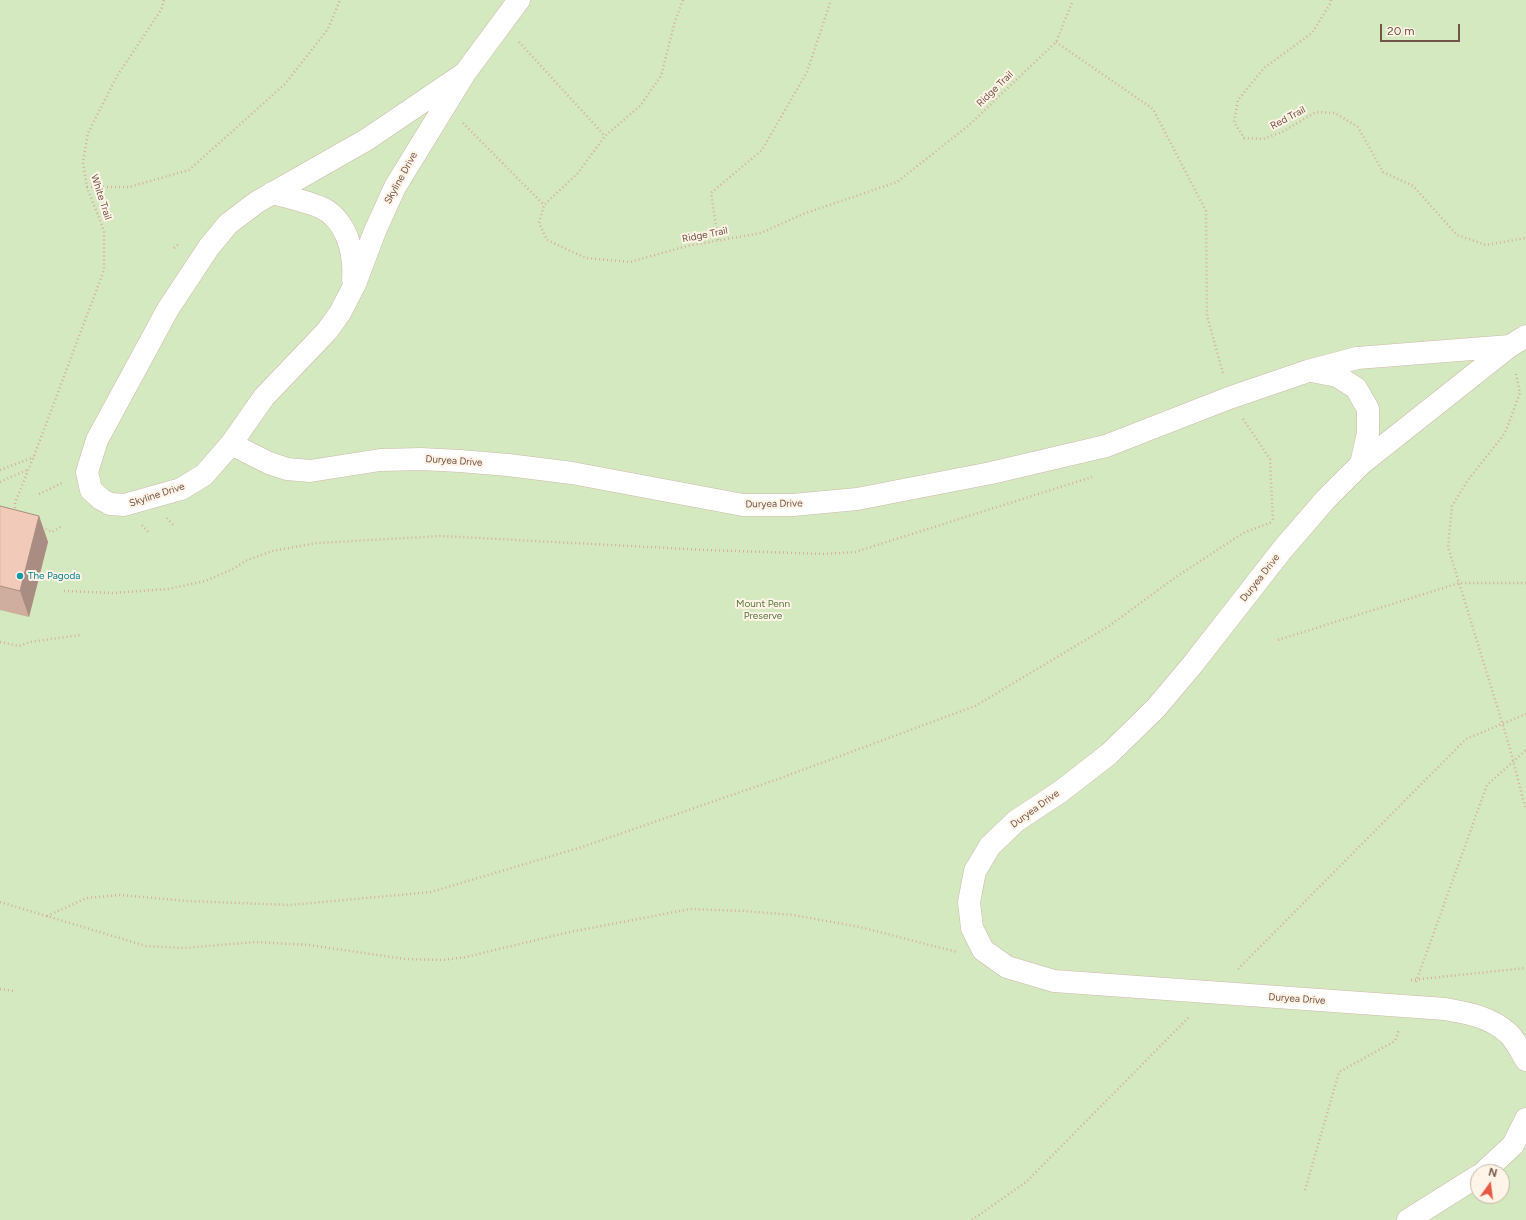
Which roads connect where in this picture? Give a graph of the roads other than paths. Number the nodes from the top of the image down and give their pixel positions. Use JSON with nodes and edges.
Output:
{"nodes":[{"id":1,"x":519,"y":0,"type":"edge"},
{"id":2,"x":465,"y":73,"type":"junction"},
{"id":3,"x":272,"y":193,"type":"junction"},
{"id":4,"x":352,"y":291,"type":"junction"},
{"id":5,"x":1518,"y":341,"type":"edge"},
{"id":6,"x":1308,"y":371,"type":"junction"},
{"id":7,"x":231,"y":444,"type":"junction"},
{"id":8,"x":1361,"y":464,"type":"junction"},
{"id":9,"x":1526,"y":1060,"type":"edge"},
{"id":10,"x":1526,"y":1120,"type":"edge"},
{"id":11,"x":1493,"y":1164,"type":"edge"},
{"id":12,"x":1470,"y":1181,"type":"edge"},
{"id":13,"x":1408,"y":1220,"type":"edge"}],
"edges":[{"from":1,"to":2,"type":"street","name":"Skyline Drive"},
{"from":2,"to":3,"type":"street","name":"Skyline Drive"},
{"from":2,"to":4,"type":"street","name":"Skyline Drive"},
{"from":3,"to":4,"type":"street","name":"Skyline Drive"},
{"from":3,"to":7,"type":"street","name":"Skyline Drive"},
{"from":4,"to":7,"type":"street","name":"Skyline Drive"},
{"from":5,"to":6,"type":"street","name":"Duryea Drive"},
{"from":5,"to":8,"type":"street","name":"Duryea Drive"},
{"from":6,"to":7,"type":"street","name":"Duryea Drive"},
{"from":6,"to":8,"type":"street","name":"Duryea Drive"},
{"from":8,"to":9,"type":"street","name":"Duryea Drive"},
{"from":10,"to":11,"type":"street"},
{"from":12,"to":13,"type":"street"}]}
